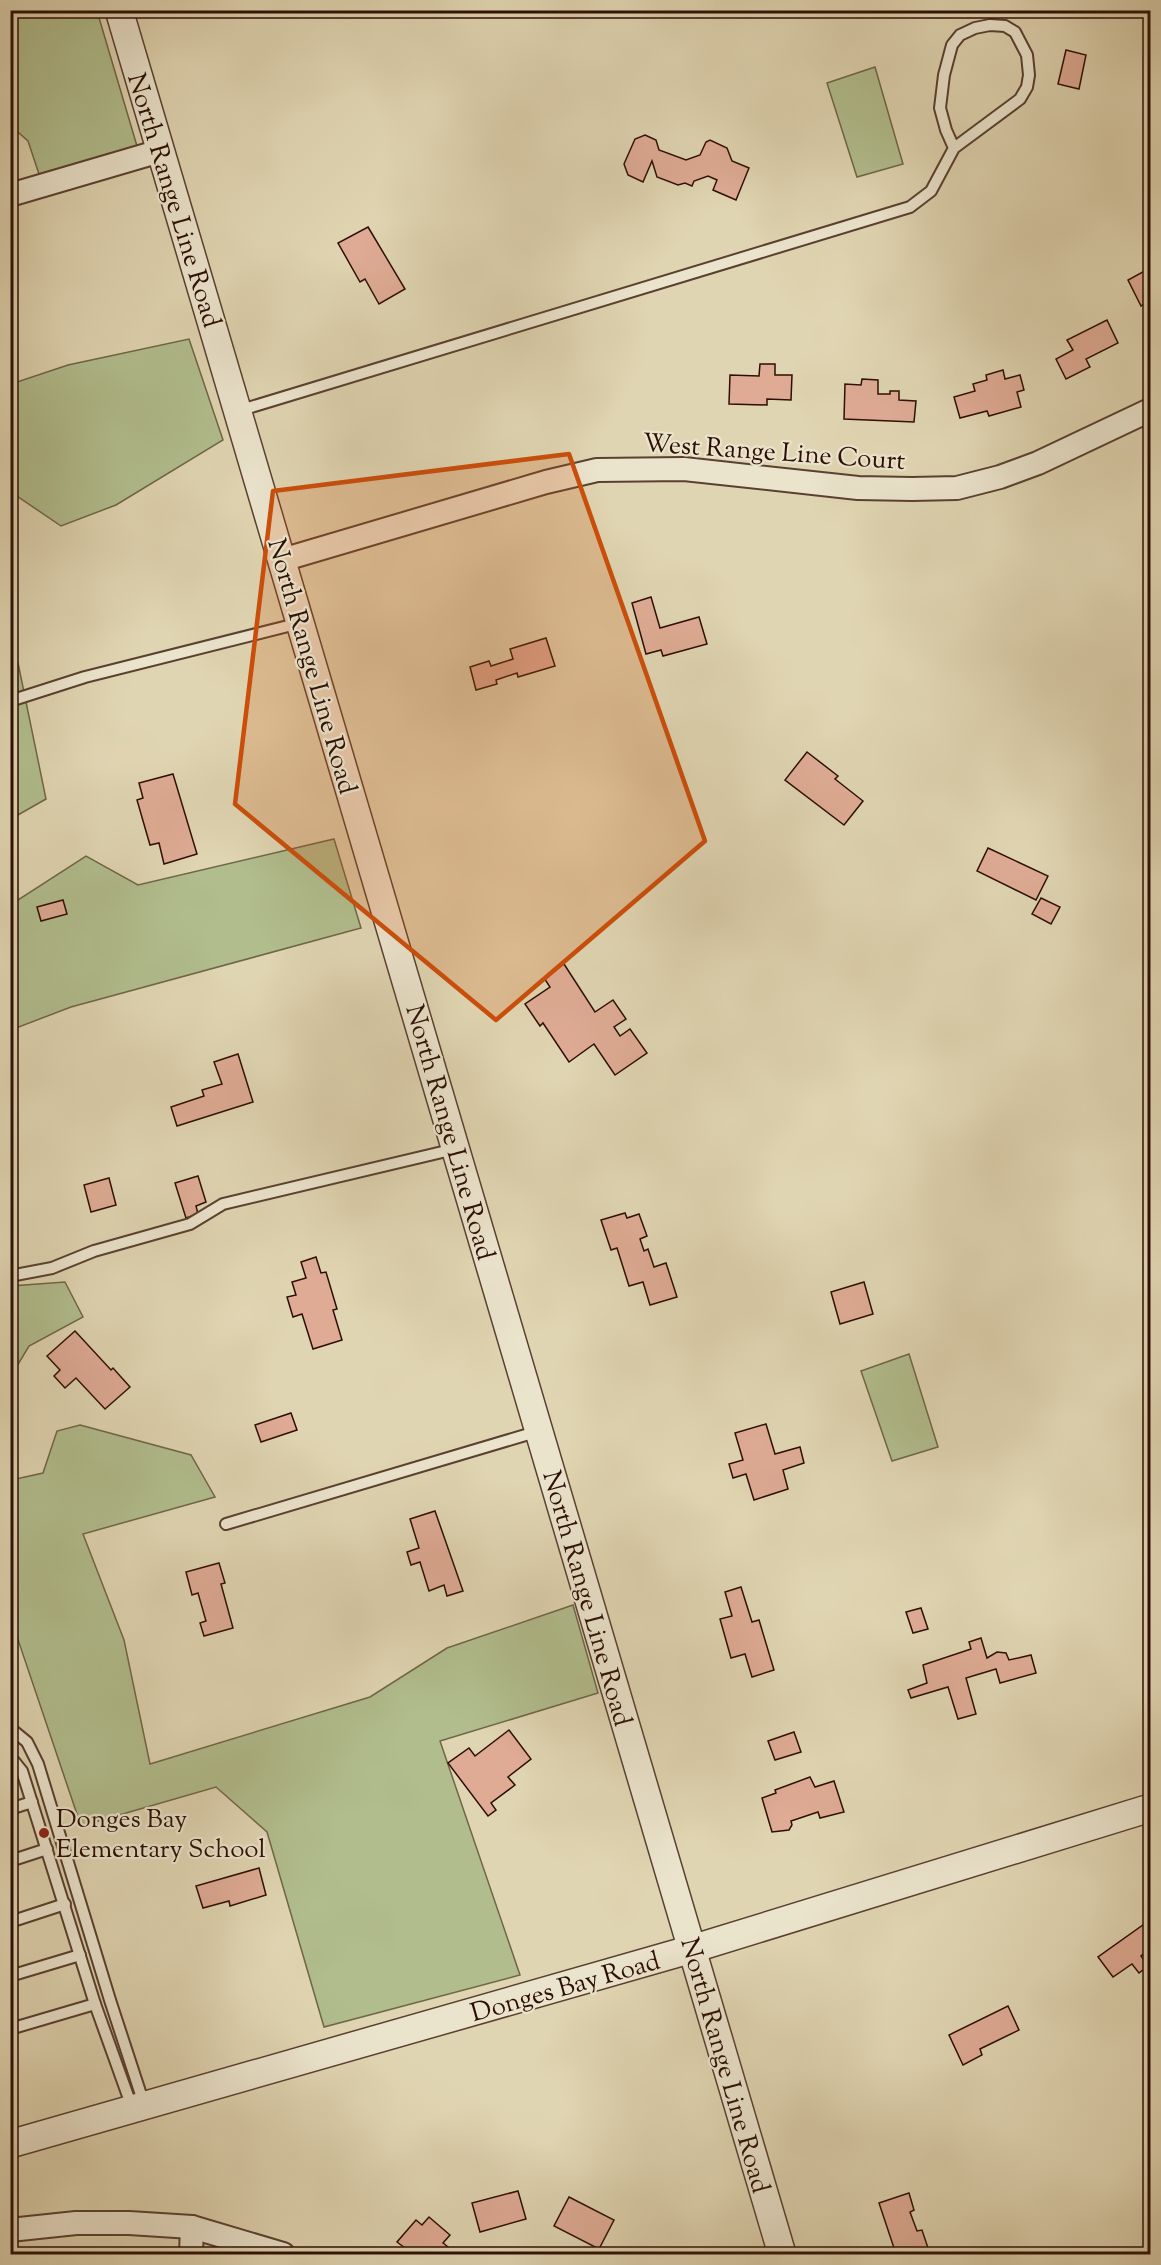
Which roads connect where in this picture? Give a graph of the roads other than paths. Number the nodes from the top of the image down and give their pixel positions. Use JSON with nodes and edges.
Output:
{"nodes":[{"id":1,"x":119,"y":10,"type":"edge"},
{"id":2,"x":954,"y":148,"type":"junction"},
{"id":3,"x":160,"y":151,"type":"junction"},
{"id":4,"x":10,"y":195,"type":"edge"},
{"id":5,"x":1150,"y":410,"type":"edge"},
{"id":6,"x":238,"y":411,"type":"junction"},
{"id":7,"x":282,"y":560,"type":"junction"},
{"id":8,"x":300,"y":623,"type":"junction"},
{"id":9,"x":10,"y":702,"type":"edge"},
{"id":10,"x":455,"y":1149,"type":"junction"},
{"id":11,"x":10,"y":1276,"type":"edge"},
{"id":12,"x":539,"y":1431,"type":"junction"},
{"id":13,"x":226,"y":1524,"type":"dead end"},
{"id":14,"x":10,"y":1728,"type":"edge"},
{"id":15,"x":10,"y":1760,"type":"edge"},
{"id":16,"x":33,"y":1802,"type":"junction"},
{"id":17,"x":1150,"y":1808,"type":"edge"},
{"id":18,"x":10,"y":1809,"type":"edge"},
{"id":19,"x":47,"y":1849,"type":"junction"},
{"id":20,"x":10,"y":1861,"type":"edge"},
{"id":21,"x":64,"y":1904,"type":"junction"},
{"id":22,"x":10,"y":1922,"type":"edge"},
{"id":23,"x":692,"y":1949,"type":"junction"},
{"id":24,"x":80,"y":1955,"type":"junction"},
{"id":25,"x":10,"y":1976,"type":"edge"},
{"id":26,"x":95,"y":2004,"type":"junction"},
{"id":27,"x":10,"y":2030,"type":"edge"},
{"id":28,"x":139,"y":2109,"type":"junction"},
{"id":29,"x":10,"y":2144,"type":"edge"},
{"id":30,"x":192,"y":2227,"type":"junction"},
{"id":31,"x":10,"y":2230,"type":"edge"},
{"id":32,"x":191,"y":2254,"type":"edge"},
{"id":33,"x":283,"y":2254,"type":"edge"},
{"id":34,"x":782,"y":2254,"type":"edge"}],
"edges":[{"from":1,"to":3,"type":"street","name":"North Range Line Road"},
{"from":2,"to":2,"type":"lane"},
{"from":2,"to":6,"type":"lane"},
{"from":3,"to":4,"type":"street"},
{"from":3,"to":6,"type":"street","name":"North Range Line Road"},
{"from":5,"to":7,"type":"street","name":"West Range Line Court"},
{"from":6,"to":7,"type":"street","name":"North Range Line Road"},
{"from":7,"to":8,"type":"street","name":"North Range Line Road"},
{"from":8,"to":9,"type":"lane"},
{"from":8,"to":10,"type":"street","name":"North Range Line Road"},
{"from":10,"to":11,"type":"lane"},
{"from":10,"to":12,"type":"street","name":"North Range Line Road"},
{"from":12,"to":13,"type":"lane"},
{"from":12,"to":23,"type":"street","name":"North Range Line Road"},
{"from":14,"to":28,"type":"lane"},
{"from":15,"to":16,"type":"lane"},
{"from":16,"to":18,"type":"lane"},
{"from":16,"to":19,"type":"lane"},
{"from":17,"to":23,"type":"street","name":"Donges Bay Road"},
{"from":19,"to":20,"type":"lane"},
{"from":19,"to":21,"type":"lane"},
{"from":21,"to":22,"type":"lane"},
{"from":21,"to":24,"type":"lane"},
{"from":23,"to":28,"type":"street","name":"Donges Bay Road"},
{"from":23,"to":34,"type":"street","name":"North Range Line Road"},
{"from":24,"to":25,"type":"lane"},
{"from":24,"to":26,"type":"lane"},
{"from":26,"to":27,"type":"lane"},
{"from":26,"to":28,"type":"lane"},
{"from":28,"to":29,"type":"street","name":"Donges Bay Road"},
{"from":30,"to":31,"type":"street"},
{"from":30,"to":32,"type":"street"},
{"from":30,"to":33,"type":"street"}]}
